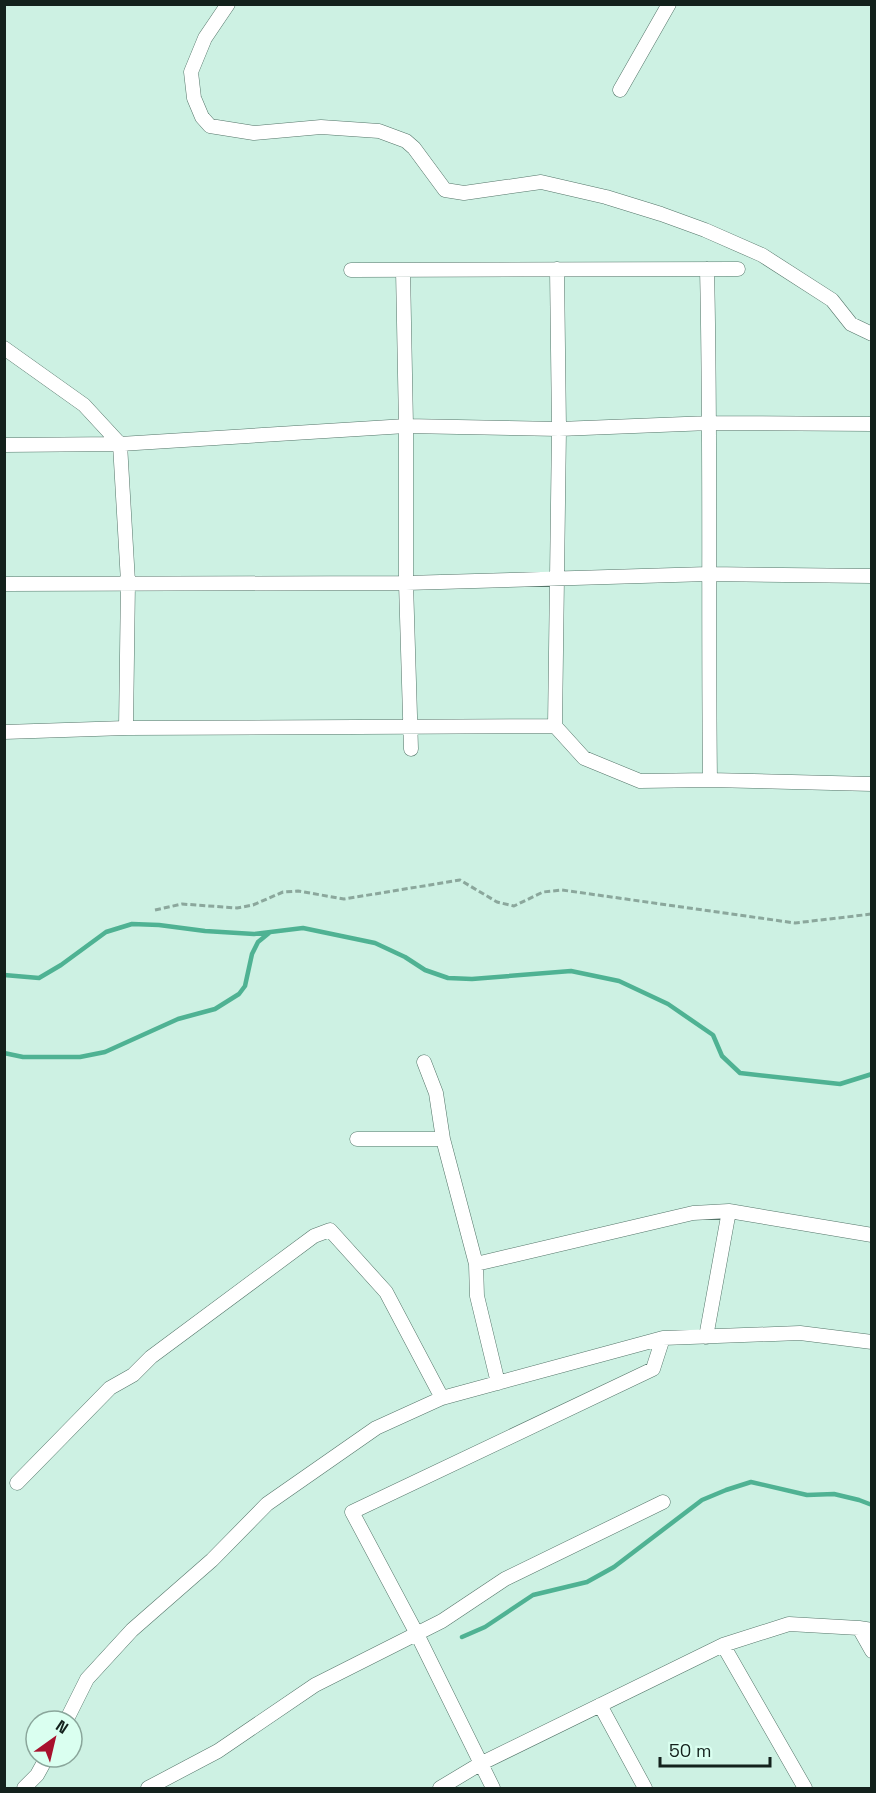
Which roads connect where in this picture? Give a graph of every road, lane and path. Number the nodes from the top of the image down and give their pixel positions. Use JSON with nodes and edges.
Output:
{"nodes":[{"id":1,"x":228,"y":4,"type":"edge"},
{"id":2,"x":669,"y":4,"type":"edge"},
{"id":3,"x":620,"y":90,"type":"dead end"},
{"id":4,"x":556,"y":269,"type":"junction"},
{"id":5,"x":707,"y":269,"type":"junction"},
{"id":6,"x":738,"y":269,"type":"dead end"},
{"id":7,"x":351,"y":270,"type":"dead end"},
{"id":8,"x":403,"y":270,"type":"junction"},
{"id":9,"x":872,"y":334,"type":"edge"},
{"id":10,"x":4,"y":348,"type":"edge"},
{"id":11,"x":710,"y":423,"type":"junction"},
{"id":12,"x":872,"y":424,"type":"edge"},
{"id":13,"x":406,"y":426,"type":"junction"},
{"id":14,"x":559,"y":429,"type":"junction"},
{"id":15,"x":120,"y":444,"type":"junction"},
{"id":16,"x":4,"y":445,"type":"edge"},
{"id":17,"x":708,"y":574,"type":"junction"},
{"id":18,"x":872,"y":576,"type":"edge"},
{"id":19,"x":557,"y":578,"type":"junction"},
{"id":20,"x":128,"y":582,"type":"junction"},
{"id":21,"x":406,"y":583,"type":"junction"},
{"id":22,"x":4,"y":584,"type":"edge"},
{"id":23,"x":410,"y":726,"type":"junction"},
{"id":24,"x":555,"y":726,"type":"junction"},
{"id":25,"x":126,"y":728,"type":"junction"},
{"id":26,"x":4,"y":732,"type":"edge"},
{"id":27,"x":411,"y":749,"type":"dead end"},
{"id":28,"x":710,"y":780,"type":"junction"},
{"id":29,"x":872,"y":784,"type":"edge"},
{"id":30,"x":155,"y":910,"type":"dead end"},
{"id":31,"x":872,"y":914,"type":"edge"},
{"id":32,"x":424,"y":1062,"type":"dead end"},
{"id":33,"x":357,"y":1139,"type":"dead end"},
{"id":34,"x":443,"y":1139,"type":"junction"},
{"id":35,"x":729,"y":1210,"type":"junction"},
{"id":36,"x":872,"y":1235,"type":"edge"},
{"id":37,"x":476,"y":1264,"type":"junction"},
{"id":38,"x":706,"y":1336,"type":"junction"},
{"id":39,"x":663,"y":1338,"type":"junction"},
{"id":40,"x":872,"y":1342,"type":"edge"},
{"id":41,"x":498,"y":1383,"type":"junction"},
{"id":42,"x":442,"y":1398,"type":"junction"},
{"id":43,"x":17,"y":1483,"type":"dead end"},
{"id":44,"x":663,"y":1502,"type":"dead end"},
{"id":45,"x":865,"y":1629,"type":"edge"},
{"id":46,"x":417,"y":1634,"type":"junction"},
{"id":47,"x":723,"y":1645,"type":"junction"},
{"id":48,"x":872,"y":1651,"type":"edge"},
{"id":49,"x":600,"y":1704,"type":"junction"},
{"id":50,"x":72,"y":1709,"type":"edge"},
{"id":51,"x":480,"y":1764,"type":"junction"},
{"id":52,"x":40,"y":1769,"type":"edge"},
{"id":53,"x":36,"y":1775,"type":"junction"},
{"id":54,"x":24,"y":1788,"type":"edge"},
{"id":55,"x":42,"y":1788,"type":"edge"},
{"id":56,"x":148,"y":1788,"type":"edge"},
{"id":57,"x":440,"y":1788,"type":"edge"},
{"id":58,"x":493,"y":1788,"type":"edge"},
{"id":59,"x":645,"y":1788,"type":"edge"},
{"id":60,"x":805,"y":1788,"type":"edge"}],
"edges":[{"from":1,"to":9,"type":"street"},
{"from":2,"to":3,"type":"street"},
{"from":4,"to":5,"type":"street"},
{"from":4,"to":8,"type":"street"},
{"from":4,"to":14,"type":"street"},
{"from":5,"to":6,"type":"street"},
{"from":5,"to":11,"type":"street"},
{"from":7,"to":8,"type":"street"},
{"from":8,"to":13,"type":"street"},
{"from":10,"to":15,"type":"street"},
{"from":11,"to":12,"type":"street"},
{"from":11,"to":14,"type":"street"},
{"from":11,"to":17,"type":"street"},
{"from":13,"to":14,"type":"street"},
{"from":13,"to":15,"type":"street"},
{"from":13,"to":21,"type":"street"},
{"from":14,"to":19,"type":"street"},
{"from":15,"to":16,"type":"street"},
{"from":15,"to":20,"type":"street"},
{"from":17,"to":18,"type":"street"},
{"from":17,"to":19,"type":"street"},
{"from":17,"to":28,"type":"street"},
{"from":19,"to":21,"type":"street"},
{"from":19,"to":24,"type":"street"},
{"from":20,"to":21,"type":"street"},
{"from":20,"to":22,"type":"street"},
{"from":20,"to":25,"type":"street"},
{"from":21,"to":23,"type":"street"},
{"from":23,"to":24,"type":"street"},
{"from":23,"to":25,"type":"street"},
{"from":23,"to":27,"type":"street"},
{"from":24,"to":28,"type":"street"},
{"from":25,"to":26,"type":"street"},
{"from":28,"to":29,"type":"street"},
{"from":30,"to":31,"type":"path"},
{"from":32,"to":34,"type":"street"},
{"from":33,"to":34,"type":"street"},
{"from":34,"to":37,"type":"street"},
{"from":35,"to":36,"type":"street"},
{"from":35,"to":37,"type":"street"},
{"from":35,"to":38,"type":"street"},
{"from":37,"to":41,"type":"street"},
{"from":38,"to":39,"type":"street"},
{"from":38,"to":40,"type":"street"},
{"from":39,"to":41,"type":"street"},
{"from":39,"to":46,"type":"street"},
{"from":41,"to":42,"type":"street"},
{"from":42,"to":43,"type":"street"},
{"from":42,"to":50,"type":"street"},
{"from":44,"to":46,"type":"street"},
{"from":45,"to":47,"type":"street"},
{"from":45,"to":48,"type":"street"},
{"from":46,"to":51,"type":"street"},
{"from":46,"to":56,"type":"street"},
{"from":47,"to":49,"type":"street"},
{"from":47,"to":60,"type":"street"},
{"from":49,"to":51,"type":"street"},
{"from":49,"to":59,"type":"street"},
{"from":51,"to":57,"type":"street"},
{"from":51,"to":58,"type":"street"},
{"from":52,"to":53,"type":"street"},
{"from":53,"to":54,"type":"street"},
{"from":53,"to":55,"type":"street"}]}
